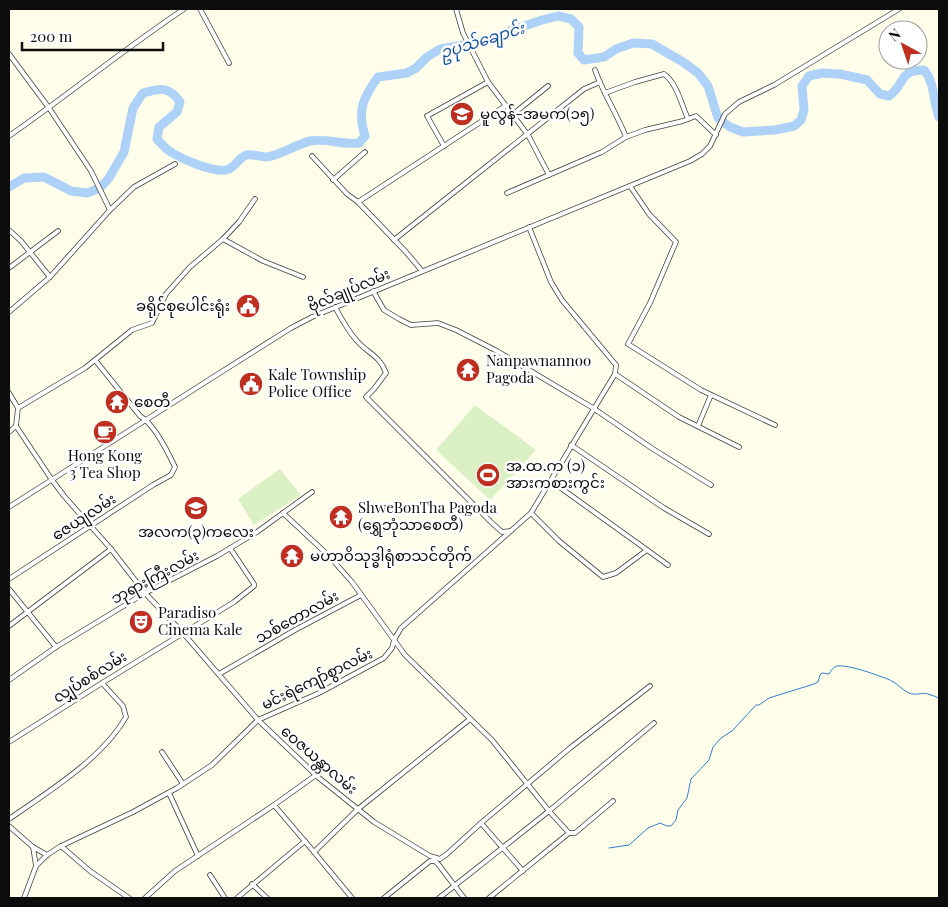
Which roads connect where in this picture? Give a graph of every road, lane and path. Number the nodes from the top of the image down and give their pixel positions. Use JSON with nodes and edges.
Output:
{"nodes":[{"id":1,"x":184,"y":9,"type":"edge"},
{"id":2,"x":200,"y":9,"type":"edge"},
{"id":3,"x":456,"y":9,"type":"edge"},
{"id":4,"x":899,"y":9,"type":"edge"},
{"id":5,"x":9,"y":54,"type":"edge"},
{"id":6,"x":229,"y":63,"type":"dead end"},
{"id":7,"x":595,"y":70,"type":"dead end"},
{"id":8,"x":488,"y":82,"type":"junction"},
{"id":9,"x":600,"y":82,"type":"junction"},
{"id":10,"x":548,"y":86,"type":"dead end"},
{"id":11,"x":605,"y":93,"type":"junction"},
{"id":12,"x":505,"y":106,"type":"junction"},
{"id":13,"x":49,"y":108,"type":"junction"},
{"id":14,"x":512,"y":115,"type":"junction"},
{"id":15,"x":688,"y":120,"type":"junction"},
{"id":16,"x":528,"y":135,"type":"junction"},
{"id":17,"x":716,"y":135,"type":"junction"},
{"id":18,"x":9,"y":136,"type":"edge"},
{"id":19,"x":626,"y":137,"type":"junction"},
{"id":20,"x":444,"y":146,"type":"junction"},
{"id":21,"x":366,"y":152,"type":"dead end"},
{"id":22,"x":312,"y":156,"type":"dead end"},
{"id":23,"x":175,"y":164,"type":"dead end"},
{"id":24,"x":549,"y":175,"type":"junction"},
{"id":25,"x":333,"y":180,"type":"junction"},
{"id":26,"x":630,"y":186,"type":"junction"},
{"id":27,"x":507,"y":193,"type":"dead end"},
{"id":28,"x":255,"y":199,"type":"dead end"},
{"id":29,"x":358,"y":202,"type":"junction"},
{"id":30,"x":110,"y":210,"type":"junction"},
{"id":31,"x":529,"y":227,"type":"junction"},
{"id":32,"x":9,"y":230,"type":"edge"},
{"id":33,"x":58,"y":230,"type":"dead end"},
{"id":34,"x":224,"y":239,"type":"junction"},
{"id":35,"x":394,"y":240,"type":"junction"},
{"id":36,"x":29,"y":253,"type":"junction"},
{"id":37,"x":9,"y":268,"type":"edge"},
{"id":38,"x":422,"y":272,"type":"junction"},
{"id":39,"x":50,"y":277,"type":"junction"},
{"id":40,"x":303,"y":277,"type":"dead end"},
{"id":41,"x":373,"y":291,"type":"junction"},
{"id":42,"x":335,"y":307,"type":"junction"},
{"id":43,"x":9,"y":312,"type":"edge"},
{"id":44,"x":94,"y":360,"type":"junction"},
{"id":45,"x":615,"y":374,"type":"junction"},
{"id":46,"x":9,"y":393,"type":"edge"},
{"id":47,"x":711,"y":395,"type":"junction"},
{"id":48,"x":18,"y":408,"type":"junction"},
{"id":49,"x":593,"y":408,"type":"junction"},
{"id":50,"x":147,"y":420,"type":"junction"},
{"id":51,"x":775,"y":425,"type":"dead end"},
{"id":52,"x":16,"y":426,"type":"junction"},
{"id":53,"x":698,"y":426,"type":"junction"},
{"id":54,"x":9,"y":432,"type":"edge"},
{"id":55,"x":571,"y":445,"type":"junction"},
{"id":56,"x":739,"y":447,"type":"dead end"},
{"id":57,"x":52,"y":480,"type":"junction"},
{"id":58,"x":551,"y":481,"type":"junction"},
{"id":59,"x":712,"y":485,"type":"dead end"},
{"id":60,"x":312,"y":492,"type":"dead end"},
{"id":61,"x":9,"y":507,"type":"edge"},
{"id":62,"x":283,"y":513,"type":"junction"},
{"id":63,"x":531,"y":513,"type":"junction"},
{"id":64,"x":91,"y":526,"type":"junction"},
{"id":65,"x":511,"y":531,"type":"junction"},
{"id":66,"x":709,"y":534,"type":"dead end"},
{"id":67,"x":230,"y":548,"type":"junction"},
{"id":68,"x":111,"y":549,"type":"junction"},
{"id":69,"x":647,"y":550,"type":"junction"},
{"id":70,"x":668,"y":564,"type":"dead end"},
{"id":71,"x":9,"y":579,"type":"edge"},
{"id":72,"x":9,"y":589,"type":"edge"},
{"id":73,"x":145,"y":593,"type":"junction"},
{"id":74,"x":361,"y":595,"type":"junction"},
{"id":75,"x":28,"y":612,"type":"junction"},
{"id":76,"x":9,"y":626,"type":"edge"},
{"id":77,"x":183,"y":633,"type":"junction"},
{"id":78,"x":394,"y":640,"type":"junction"},
{"id":79,"x":56,"y":647,"type":"junction"},
{"id":80,"x":219,"y":674,"type":"junction"},
{"id":81,"x":9,"y":680,"type":"edge"},
{"id":82,"x":102,"y":682,"type":"junction"},
{"id":83,"x":650,"y":686,"type":"dead end"},
{"id":84,"x":470,"y":719,"type":"junction"},
{"id":85,"x":258,"y":720,"type":"junction"},
{"id":86,"x":654,"y":723,"type":"dead end"},
{"id":87,"x":9,"y":742,"type":"edge"},
{"id":88,"x":162,"y":752,"type":"dead end"},
{"id":89,"x":316,"y":775,"type":"junction"},
{"id":90,"x":528,"y":783,"type":"junction"},
{"id":91,"x":183,"y":784,"type":"junction"},
{"id":92,"x":169,"y":793,"type":"junction"},
{"id":93,"x":614,"y":801,"type":"dead end"},
{"id":94,"x":274,"y":805,"type":"junction"},
{"id":95,"x":358,"y":810,"type":"junction"},
{"id":96,"x":549,"y":811,"type":"junction"},
{"id":97,"x":9,"y":820,"type":"edge"},
{"id":98,"x":481,"y":823,"type":"junction"},
{"id":99,"x":9,"y":826,"type":"edge"},
{"id":100,"x":569,"y":833,"type":"junction"},
{"id":101,"x":304,"y":840,"type":"junction"},
{"id":102,"x":61,"y":846,"type":"junction"},
{"id":103,"x":33,"y":847,"type":"junction"},
{"id":104,"x":503,"y":847,"type":"junction"},
{"id":105,"x":314,"y":852,"type":"junction"},
{"id":106,"x":47,"y":855,"type":"junction"},
{"id":107,"x":198,"y":856,"type":"junction"},
{"id":108,"x":36,"y":866,"type":"junction"},
{"id":109,"x":523,"y":871,"type":"junction"},
{"id":110,"x":210,"y":874,"type":"dead end"},
{"id":111,"x":252,"y":884,"type":"junction"},
{"id":112,"x":454,"y":887,"type":"junction"},
{"id":113,"x":24,"y":898,"type":"edge"},
{"id":114,"x":129,"y":898,"type":"edge"},
{"id":115,"x":145,"y":898,"type":"edge"},
{"id":116,"x":224,"y":898,"type":"edge"},
{"id":117,"x":237,"y":898,"type":"edge"},
{"id":118,"x":267,"y":898,"type":"edge"},
{"id":119,"x":352,"y":898,"type":"edge"},
{"id":120,"x":384,"y":898,"type":"edge"},
{"id":121,"x":439,"y":898,"type":"edge"},
{"id":122,"x":464,"y":898,"type":"edge"},
{"id":123,"x":489,"y":898,"type":"edge"}],
"edges":[{"from":1,"to":13,"type":"street"},
{"from":2,"to":6,"type":"street"},
{"from":3,"to":8,"type":"street"},
{"from":4,"to":17,"type":"street","name":"ဗိုလ်ချုပ်လမ်း"},
{"from":5,"to":13,"type":"street"},
{"from":7,"to":9,"type":"street"},
{"from":8,"to":12,"type":"street"},
{"from":8,"to":20,"type":"street"},
{"from":9,"to":11,"type":"street"},
{"from":9,"to":16,"type":"street"},
{"from":10,"to":14,"type":"street"},
{"from":11,"to":15,"type":"street"},
{"from":11,"to":19,"type":"street"},
{"from":12,"to":14,"type":"street"},
{"from":12,"to":20,"type":"street"},
{"from":13,"to":18,"type":"street"},
{"from":13,"to":30,"type":"street"},
{"from":14,"to":16,"type":"street"},
{"from":15,"to":17,"type":"street"},
{"from":15,"to":19,"type":"street"},
{"from":16,"to":24,"type":"street"},
{"from":16,"to":35,"type":"street"},
{"from":17,"to":26,"type":"street","name":"ဗိုလ်ချုပ်လမ်း"},
{"from":19,"to":24,"type":"street"},
{"from":20,"to":29,"type":"street"},
{"from":21,"to":25,"type":"street"},
{"from":22,"to":25,"type":"street"},
{"from":23,"to":30,"type":"street"},
{"from":24,"to":27,"type":"street"},
{"from":25,"to":29,"type":"street"},
{"from":26,"to":31,"type":"street","name":"ဗိုလ်ချုပ်လမ်း"},
{"from":26,"to":47,"type":"street"},
{"from":28,"to":34,"type":"street"},
{"from":29,"to":35,"type":"street"},
{"from":30,"to":39,"type":"street"},
{"from":31,"to":38,"type":"street","name":"ဗိုလ်ချုပ်လမ်း"},
{"from":31,"to":45,"type":"street"},
{"from":32,"to":36,"type":"street"},
{"from":33,"to":36,"type":"street"},
{"from":34,"to":40,"type":"street"},
{"from":34,"to":44,"type":"street"},
{"from":35,"to":38,"type":"street"},
{"from":36,"to":37,"type":"street"},
{"from":36,"to":39,"type":"street"},
{"from":38,"to":41,"type":"street","name":"ဗိုလ်ချုပ်လမ်း"},
{"from":39,"to":43,"type":"street"},
{"from":41,"to":42,"type":"street","name":"ဗိုလ်ချုပ်လမ်း"},
{"from":41,"to":49,"type":"street"},
{"from":42,"to":50,"type":"street","name":"ဗိုလ်ချုပ်လမ်း"},
{"from":42,"to":65,"type":"street"},
{"from":44,"to":48,"type":"street"},
{"from":44,"to":50,"type":"street"},
{"from":45,"to":49,"type":"street","name":"မင်းရဲကျော်စွာလမ်း"},
{"from":45,"to":53,"type":"street"},
{"from":46,"to":48,"type":"street"},
{"from":47,"to":51,"type":"street"},
{"from":47,"to":53,"type":"street"},
{"from":48,"to":52,"type":"street"},
{"from":49,"to":55,"type":"street","name":"မင်းရဲကျော်စွာလမ်း"},
{"from":49,"to":59,"type":"street"},
{"from":50,"to":57,"type":"street","name":"ဗိုလ်ချုပ်လမ်း"},
{"from":50,"to":64,"type":"street","name":"ဇေယျလမ်း"},
{"from":52,"to":54,"type":"street"},
{"from":52,"to":57,"type":"street","name":"ဝေဇယန္တာလမ်း"},
{"from":53,"to":56,"type":"street"},
{"from":55,"to":58,"type":"street","name":"မင်းရဲကျော်စွာလမ်း"},
{"from":55,"to":66,"type":"street"},
{"from":57,"to":61,"type":"street","name":"ဗိုလ်ချုပ်လမ်း"},
{"from":57,"to":64,"type":"street","name":"ဝေဇယန္တာလမ်း"},
{"from":58,"to":63,"type":"street","name":"မင်းရဲကျော်စွာလမ်း"},
{"from":58,"to":69,"type":"street"},
{"from":60,"to":62,"type":"street","name":"ဘုရားကြီးလမ်း"},
{"from":62,"to":67,"type":"street","name":"ဘုရားကြီးလမ်း"},
{"from":62,"to":74,"type":"street"},
{"from":63,"to":65,"type":"street","name":"မင်းရဲကျော်စွာလမ်း"},
{"from":63,"to":69,"type":"street"},
{"from":64,"to":68,"type":"street","name":"ဝေဇယန္တာလမ်း"},
{"from":64,"to":71,"type":"street","name":"ဇေယျလမ်း"},
{"from":65,"to":78,"type":"street","name":"မင်းရဲကျော်စွာလမ်း"},
{"from":67,"to":73,"type":"street","name":"ဘုရားကြီးလမ်း"},
{"from":67,"to":77,"type":"street","name":"လျှပ်စစ်လမ်း"},
{"from":68,"to":73,"type":"street","name":"ဝေဇယန္တာလမ်း"},
{"from":68,"to":75,"type":"street"},
{"from":69,"to":70,"type":"street"},
{"from":72,"to":75,"type":"street"},
{"from":73,"to":77,"type":"street","name":"ဝေဇယန္တာလမ်း"},
{"from":73,"to":79,"type":"street","name":"ဘုရားကြီးလမ်း"},
{"from":74,"to":78,"type":"street"},
{"from":74,"to":80,"type":"street","name":"သစ်တောလမ်း"},
{"from":75,"to":76,"type":"street"},
{"from":75,"to":79,"type":"street"},
{"from":77,"to":80,"type":"street","name":"ဝေဇယန္တာလမ်း"},
{"from":77,"to":82,"type":"street","name":"လျှပ်စစ်လမ်း"},
{"from":78,"to":84,"type":"street"},
{"from":78,"to":85,"type":"street","name":"မင်းရဲကျော်စွာလမ်း"},
{"from":79,"to":81,"type":"street","name":"ဘုရားကြီးလမ်း"},
{"from":80,"to":85,"type":"street","name":"ဝေဇယန္တာလမ်း"},
{"from":82,"to":87,"type":"street","name":"လျှပ်စစ်လမ်း"},
{"from":82,"to":97,"type":"street"},
{"from":83,"to":90,"type":"street","name":"ဝေဇယန္တာလမ်း"},
{"from":84,"to":90,"type":"street"},
{"from":84,"to":95,"type":"street"},
{"from":85,"to":89,"type":"street","name":"ဝေဇယန္တာလမ်း"},
{"from":85,"to":91,"type":"street","name":"မင်းရဲကျော်စွာလမ်း"},
{"from":86,"to":96,"type":"street"},
{"from":88,"to":91,"type":"street"},
{"from":89,"to":94,"type":"street"},
{"from":89,"to":95,"type":"street","name":"ဝေဇယန္တာလမ်း"},
{"from":90,"to":96,"type":"street"},
{"from":90,"to":98,"type":"street","name":"ဝေဇယန္တာလမ်း"},
{"from":91,"to":92,"type":"street","name":"မင်းရဲကျော်စွာလမ်း"},
{"from":92,"to":102,"type":"street","name":"မင်းရဲကျော်စွာလမ်း"},
{"from":92,"to":107,"type":"street"},
{"from":93,"to":100,"type":"street"},
{"from":94,"to":101,"type":"street"},
{"from":94,"to":107,"type":"street"},
{"from":95,"to":98,"type":"street","name":"ဝေဇယန္တာလမ်း"},
{"from":95,"to":105,"type":"street"},
{"from":96,"to":100,"type":"street"},
{"from":96,"to":104,"type":"street"},
{"from":98,"to":104,"type":"street"},
{"from":99,"to":103,"type":"street"},
{"from":100,"to":109,"type":"street"},
{"from":101,"to":105,"type":"street"},
{"from":101,"to":111,"type":"street"},
{"from":102,"to":106,"type":"street","name":"မင်းရဲကျော်စွာလမ်း"},
{"from":102,"to":114,"type":"street"},
{"from":103,"to":106,"type":"street"},
{"from":103,"to":108,"type":"street"},
{"from":104,"to":109,"type":"street"},
{"from":104,"to":112,"type":"street"},
{"from":105,"to":119,"type":"street"},
{"from":106,"to":108,"type":"street","name":"မင်းရဲကျော်စွာလမ်း"},
{"from":107,"to":115,"type":"street"},
{"from":108,"to":113,"type":"street","name":"မင်းရဲကျော်စွာလမ်း"},
{"from":109,"to":123,"type":"street"},
{"from":110,"to":116,"type":"street"},
{"from":111,"to":117,"type":"street"},
{"from":111,"to":118,"type":"street"},
{"from":112,"to":120,"type":"street"},
{"from":112,"to":121,"type":"street"},
{"from":112,"to":122,"type":"street"}]}
